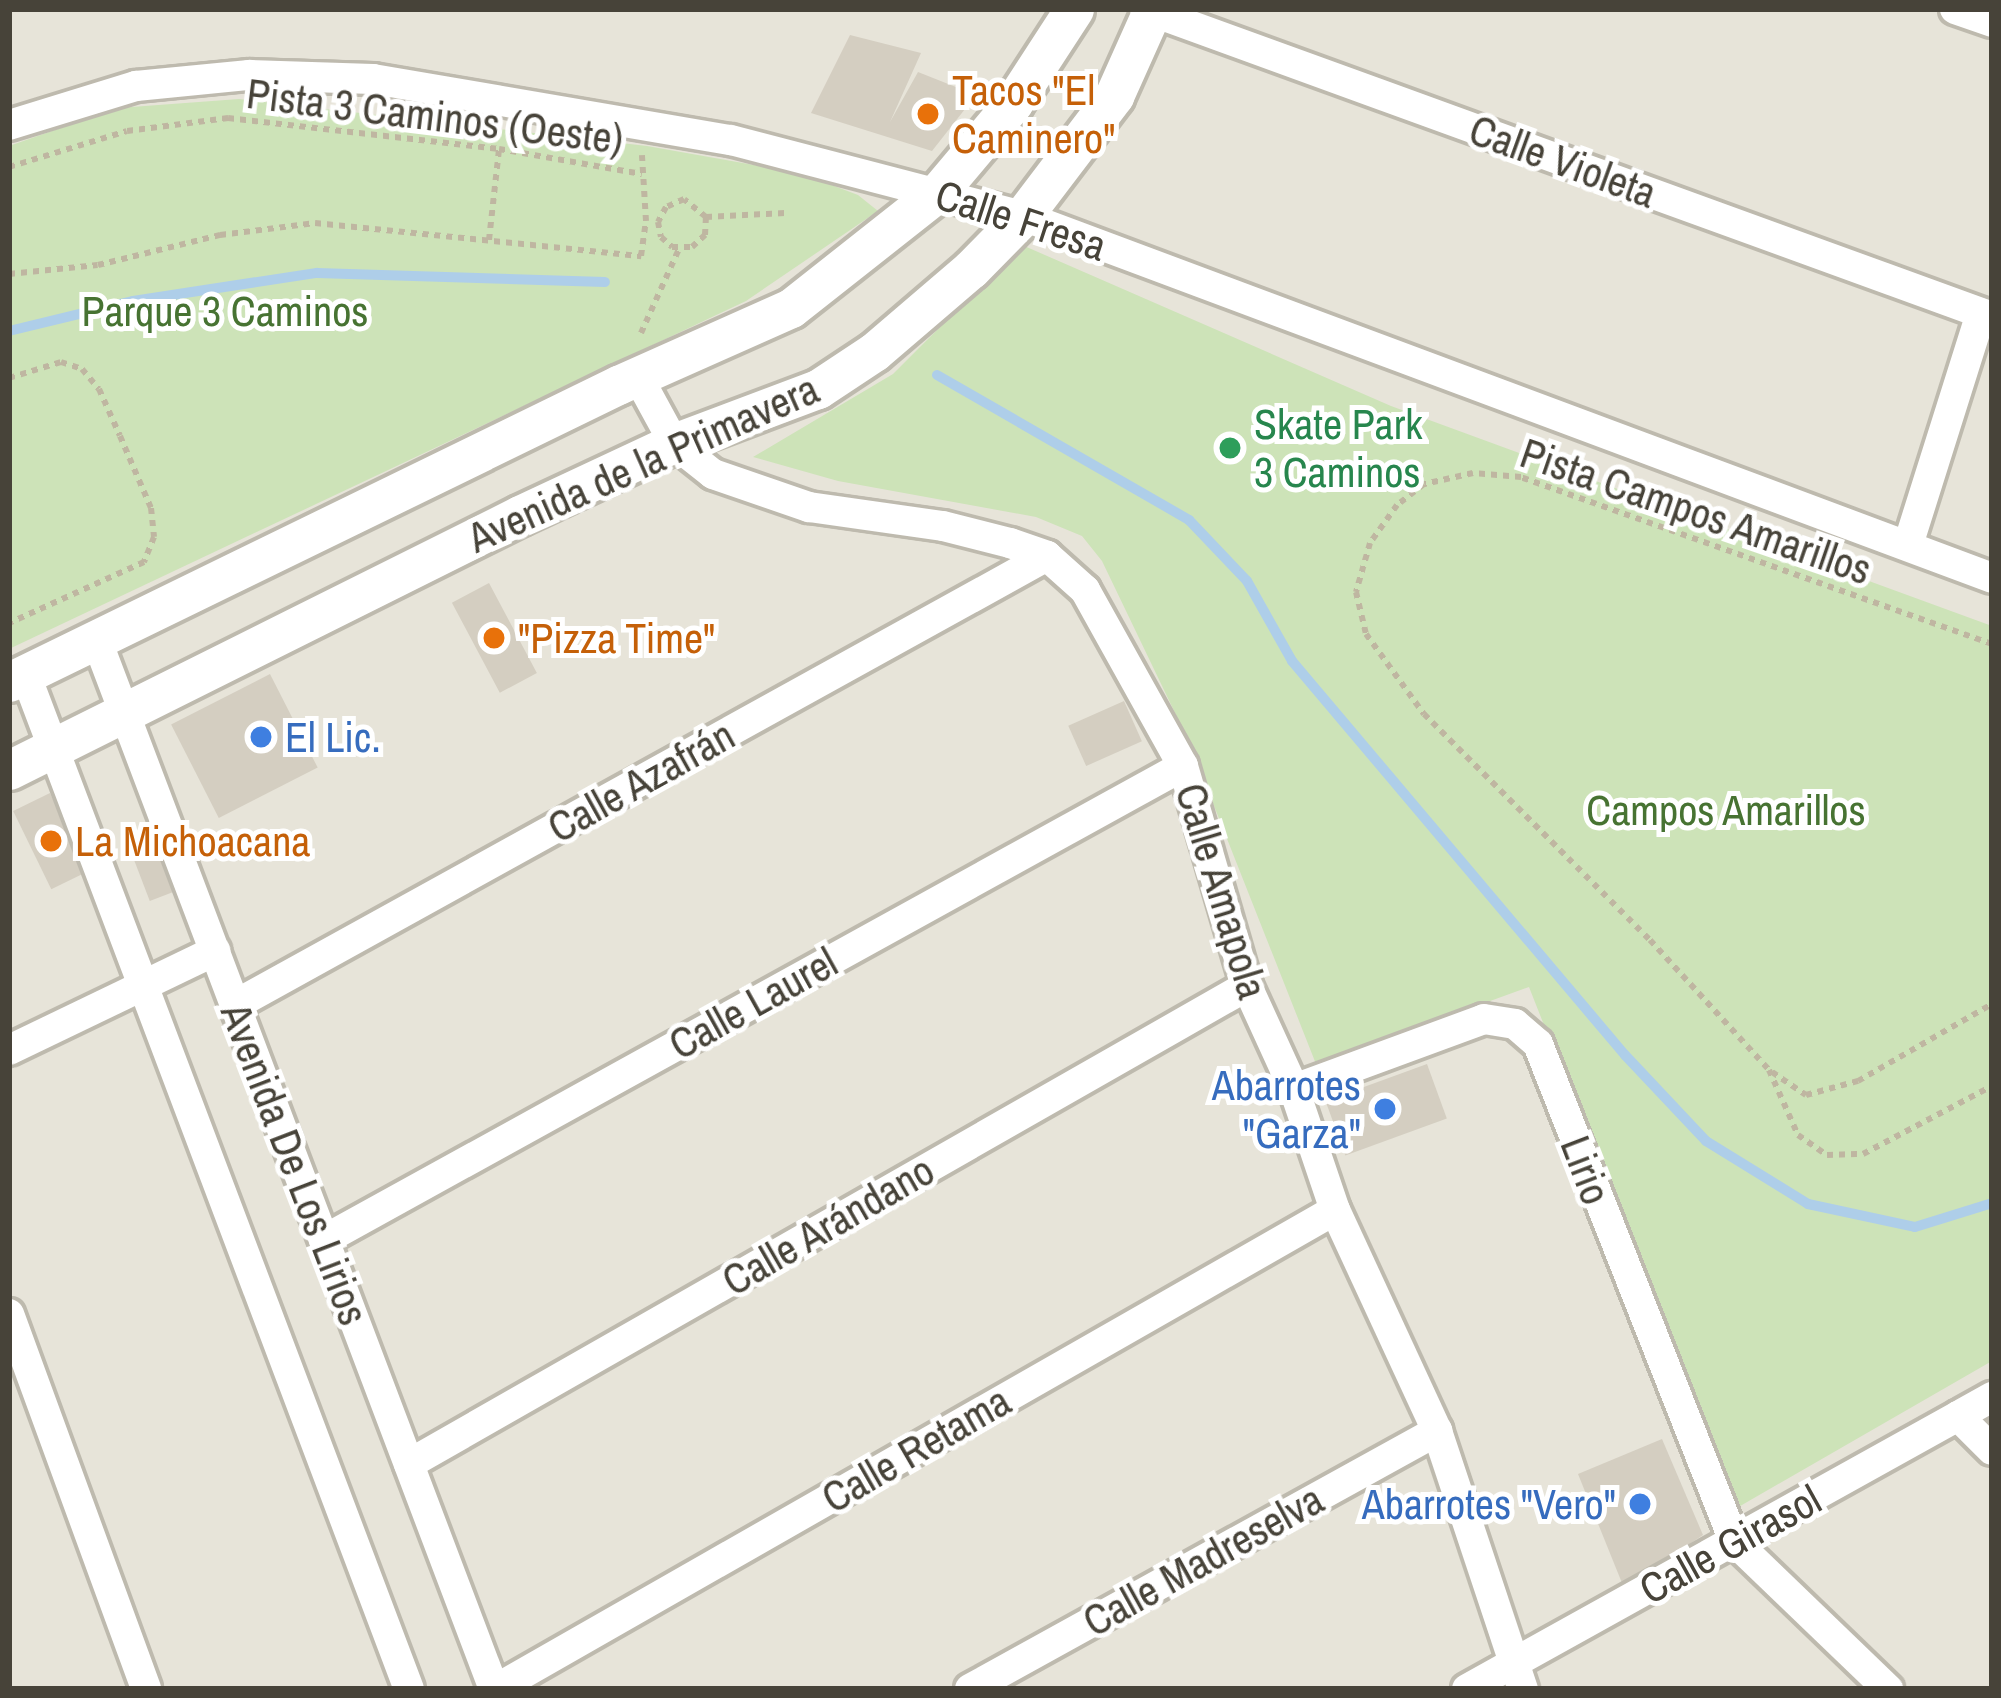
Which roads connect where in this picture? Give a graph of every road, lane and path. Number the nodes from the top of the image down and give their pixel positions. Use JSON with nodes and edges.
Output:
{"nodes":[{"id":1,"x":1074,"y":9,"type":"edge"},
{"id":2,"x":1955,"y":9,"type":"edge"},
{"id":3,"x":1150,"y":10,"type":"edge"},
{"id":4,"x":1992,"y":22,"type":"edge"},
{"id":5,"x":9,"y":125,"type":"edge"},
{"id":6,"x":499,"y":149,"type":"junction"},
{"id":7,"x":9,"y":167,"type":"edge"},
{"id":8,"x":939,"y":191,"type":"junction"},
{"id":9,"x":785,"y":213,"type":"dead end"},
{"id":10,"x":1023,"y":217,"type":"junction"},
{"id":11,"x":706,"y":218,"type":"junction"},
{"id":12,"x":646,"y":221,"type":"junction"},
{"id":13,"x":658,"y":222,"type":"junction"},
{"id":14,"x":489,"y":240,"type":"junction"},
{"id":15,"x":679,"y":249,"type":"junction"},
{"id":16,"x":9,"y":274,"type":"edge"},
{"id":17,"x":1986,"y":315,"type":"edge"},
{"id":18,"x":9,"y":378,"type":"edge"},
{"id":19,"x":628,"y":381,"type":"junction"},
{"id":20,"x":674,"y":443,"type":"junction"},
{"id":21,"x":1908,"y":544,"type":"junction"},
{"id":22,"x":1048,"y":556,"type":"junction"},
{"id":23,"x":1992,"y":578,"type":"edge"},
{"id":24,"x":9,"y":622,"type":"edge"},
{"id":25,"x":96,"y":638,"type":"junction"},
{"id":26,"x":1992,"y":644,"type":"edge"},
{"id":27,"x":17,"y":677,"type":"edge"},
{"id":28,"x":124,"y":712,"type":"junction"},
{"id":29,"x":54,"y":748,"type":"junction"},
{"id":30,"x":1183,"y":766,"type":"junction"},
{"id":31,"x":9,"y":770,"type":"edge"},
{"id":32,"x":215,"y":952,"type":"junction"},
{"id":33,"x":142,"y":982,"type":"junction"},
{"id":34,"x":1247,"y":986,"type":"junction"},
{"id":35,"x":1992,"y":1004,"type":"edge"},
{"id":36,"x":235,"y":1005,"type":"junction"},
{"id":37,"x":9,"y":1050,"type":"edge"},
{"id":38,"x":1768,"y":1070,"type":"junction"},
{"id":39,"x":1992,"y":1086,"type":"edge"},
{"id":40,"x":1294,"y":1089,"type":"junction"},
{"id":41,"x":1335,"y":1210,"type":"junction"},
{"id":42,"x":323,"y":1240,"type":"junction"},
{"id":43,"x":9,"y":1314,"type":"edge"},
{"id":44,"x":1992,"y":1397,"type":"edge"},
{"id":45,"x":1958,"y":1416,"type":"junction"},
{"id":46,"x":1436,"y":1430,"type":"junction"},
{"id":47,"x":1992,"y":1450,"type":"edge"},
{"id":48,"x":409,"y":1464,"type":"junction"},
{"id":49,"x":1734,"y":1541,"type":"junction"},
{"id":50,"x":1519,"y":1677,"type":"edge"},
{"id":51,"x":146,"y":1689,"type":"edge"},
{"id":52,"x":410,"y":1689,"type":"edge"},
{"id":53,"x":495,"y":1689,"type":"edge"},
{"id":54,"x":970,"y":1689,"type":"edge"},
{"id":55,"x":1467,"y":1689,"type":"edge"},
{"id":56,"x":1888,"y":1689,"type":"edge"}],
"edges":[{"from":1,"to":8,"type":"street","name":"Avenida de la Primavera"},
{"from":2,"to":4,"type":"street"},
{"from":3,"to":10,"type":"street","name":"Avenida de la Primavera"},
{"from":3,"to":17,"type":"street","name":"Calle Violeta"},
{"from":5,"to":8,"type":"street","name":"Calle Fresa"},
{"from":6,"to":7,"type":"path","name":"Pista 3 Caminos (Oeste)"},
{"from":6,"to":12,"type":"path","name":"Pista 3 Caminos (Oeste)"},
{"from":6,"to":14,"type":"path"},
{"from":8,"to":10,"type":"street","name":"Calle Fresa"},
{"from":8,"to":19,"type":"street","name":"Avenida de la Primavera"},
{"from":9,"to":11,"type":"path"},
{"from":10,"to":20,"type":"street","name":"Avenida de la Primavera"},
{"from":10,"to":21,"type":"street","name":"Calle Fresa"},
{"from":11,"to":13,"type":"path"},
{"from":11,"to":15,"type":"path"},
{"from":12,"to":13,"type":"path"},
{"from":12,"to":14,"type":"path","name":"Pista 3 Caminos (Oeste)"},
{"from":13,"to":15,"type":"path"},
{"from":14,"to":16,"type":"path","name":"Pista 3 Caminos (Oeste)"},
{"from":15,"to":19,"type":"path"},
{"from":17,"to":21,"type":"street","name":"Calle Violeta"},
{"from":18,"to":24,"type":"path"},
{"from":19,"to":20,"type":"street","name":"Calle Amapola"},
{"from":19,"to":25,"type":"street","name":"Avenida de la Primavera"},
{"from":20,"to":22,"type":"street","name":"Calle Amapola"},
{"from":20,"to":28,"type":"street","name":"Avenida de la Primavera"},
{"from":21,"to":23,"type":"street","name":"Calle Fresa"},
{"from":22,"to":30,"type":"street","name":"Calle Amapola"},
{"from":22,"to":36,"type":"street","name":"Calle Azafrán"},
{"from":25,"to":27,"type":"street","name":"Avenida de la Primavera"},
{"from":25,"to":28,"type":"street","name":"Avenida De Los Lirios"},
{"from":26,"to":38,"type":"path","name":"Pista Campos Amarillos"},
{"from":27,"to":29,"type":"street","name":"Avenida De Los Lirios"},
{"from":28,"to":29,"type":"street","name":"Avenida de la Primavera"},
{"from":28,"to":32,"type":"street","name":"Avenida De Los Lirios"},
{"from":29,"to":31,"type":"street","name":"Avenida de la Primavera"},
{"from":29,"to":33,"type":"street","name":"Avenida De Los Lirios"},
{"from":30,"to":34,"type":"street","name":"Calle Amapola"},
{"from":30,"to":42,"type":"street","name":"Calle Laurel"},
{"from":32,"to":33,"type":"street"},
{"from":32,"to":36,"type":"street","name":"Avenida De Los Lirios"},
{"from":33,"to":37,"type":"street"},
{"from":33,"to":52,"type":"street","name":"Avenida De Los Lirios"},
{"from":34,"to":40,"type":"street","name":"Calle Amapola"},
{"from":34,"to":48,"type":"street","name":"Calle Arándano"},
{"from":35,"to":38,"type":"path","name":"Pista Campos Amarillos"},
{"from":36,"to":42,"type":"street","name":"Avenida De Los Lirios"},
{"from":38,"to":39,"type":"path","name":"Pista Campos Amarillos"},
{"from":40,"to":41,"type":"street","name":"Calle Amapola"},
{"from":40,"to":49,"type":"street","name":"Lirio"},
{"from":41,"to":46,"type":"street","name":"Calle Amapola"},
{"from":41,"to":53,"type":"street","name":"Calle Retama"},
{"from":42,"to":48,"type":"street","name":"Avenida De Los Lirios"},
{"from":43,"to":51,"type":"street"},
{"from":44,"to":45,"type":"street","name":"Calle Girasol"},
{"from":45,"to":47,"type":"street"},
{"from":45,"to":49,"type":"street","name":"Calle Girasol"},
{"from":46,"to":50,"type":"street","name":"Calle Amapola"},
{"from":46,"to":54,"type":"street","name":"Calle Madreselva"},
{"from":48,"to":53,"type":"street","name":"Avenida De Los Lirios"},
{"from":49,"to":50,"type":"street","name":"Calle Girasol"},
{"from":49,"to":56,"type":"street"},
{"from":50,"to":55,"type":"street","name":"Calle Girasol"}]}
